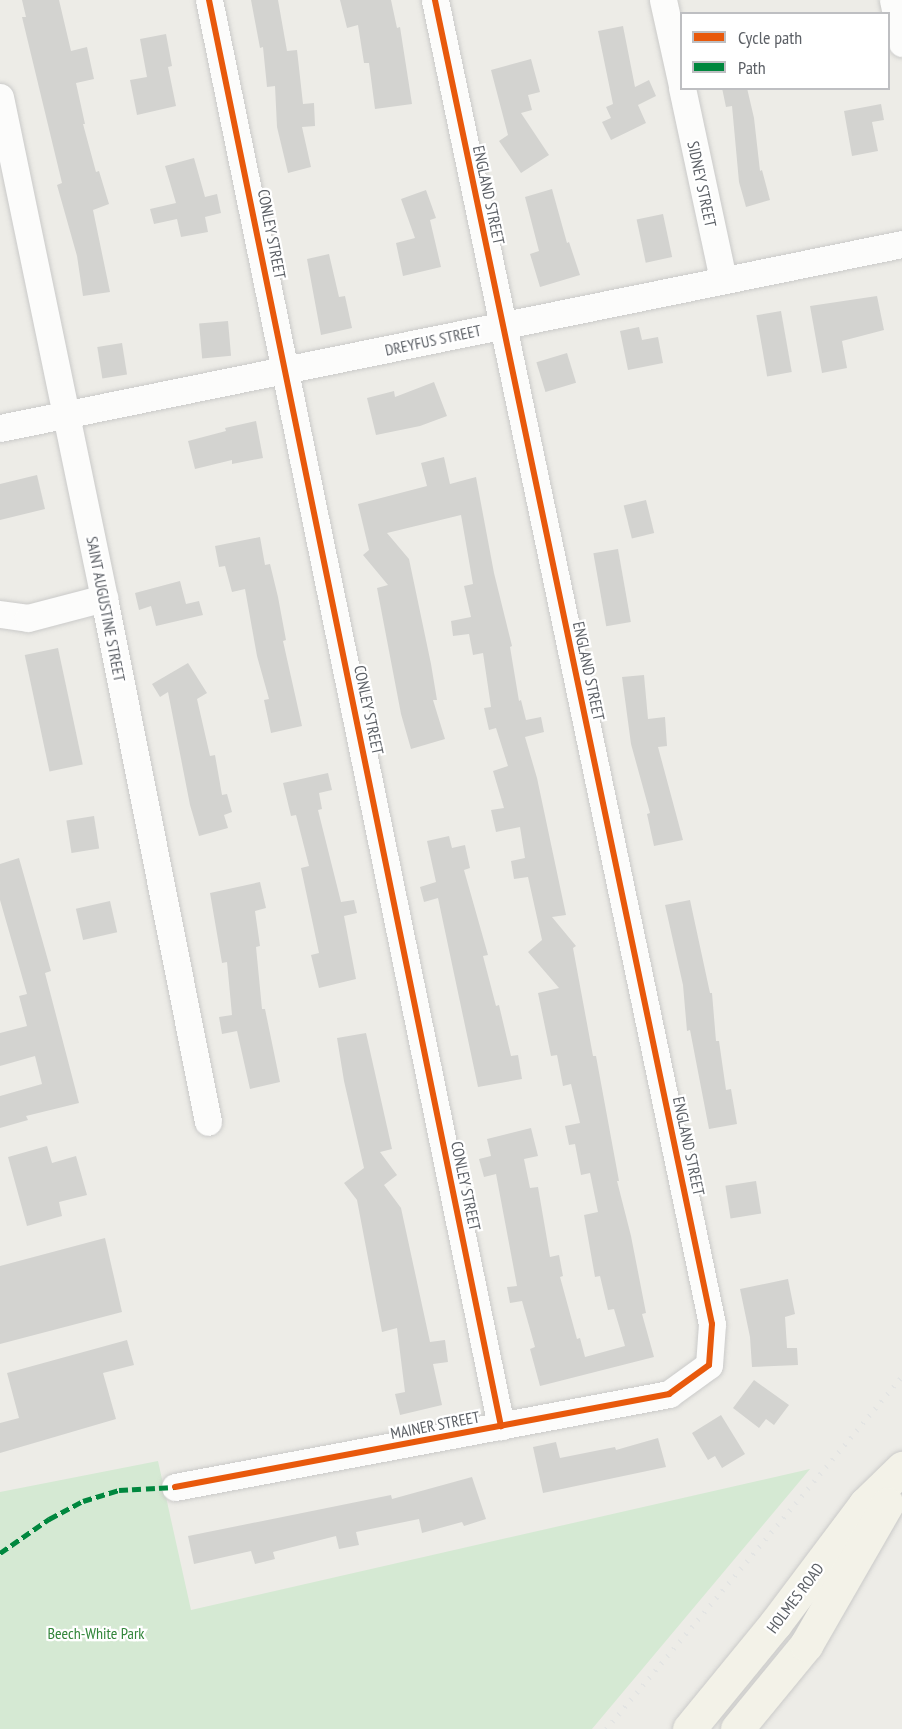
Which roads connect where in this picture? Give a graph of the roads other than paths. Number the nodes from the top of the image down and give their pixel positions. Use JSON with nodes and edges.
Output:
{"nodes":[{"id":1,"x":209,"y":0,"type":"edge"},
{"id":2,"x":435,"y":0,"type":"edge"},
{"id":3,"x":663,"y":0,"type":"edge"},
{"id":4,"x":893,"y":0,"type":"edge"},
{"id":5,"x":902,"y":43,"type":"edge"},
{"id":6,"x":680,"y":78,"type":"edge"},
{"id":7,"x":683,"y":90,"type":"edge"},
{"id":8,"x":0,"y":97,"type":"edge"},
{"id":9,"x":902,"y":244,"type":"edge"},
{"id":10,"x":723,"y":280,"type":"junction"},
{"id":11,"x":503,"y":326,"type":"junction"},
{"id":12,"x":286,"y":370,"type":"junction"},
{"id":13,"x":66,"y":415,"type":"junction"},
{"id":14,"x":0,"y":428,"type":"edge"},
{"id":15,"x":104,"y":598,"type":"junction"},
{"id":16,"x":0,"y":614,"type":"edge"},
{"id":17,"x":208,"y":1122,"type":"dead end"},
{"id":18,"x":710,"y":1348,"type":"joint"},
{"id":19,"x":501,"y":1426,"type":"junction"},
{"id":20,"x":902,"y":1468,"type":"edge"},
{"id":21,"x":902,"y":1476,"type":"edge"},
{"id":22,"x":175,"y":1487,"type":"dead end"},
{"id":23,"x":689,"y":1729,"type":"edge"},
{"id":24,"x":737,"y":1729,"type":"edge"}],
"edges":[{"from":1,"to":12,"type":"street","name":"CONLEY STREET"},
{"from":2,"to":11,"type":"street","name":"ENGLAND STREET"},
{"from":3,"to":6,"type":"street","name":"SIDNEY STREET"},
{"from":4,"to":5,"type":"street"},
{"from":7,"to":10,"type":"street","name":"SIDNEY STREET"},
{"from":8,"to":13,"type":"street","name":"SAINT AUGUSTINE STREET"},
{"from":9,"to":10,"type":"street","name":"DREYFUS STREET"},
{"from":10,"to":11,"type":"street","name":"DREYFUS STREET"},
{"from":11,"to":12,"type":"street","name":"DREYFUS STREET"},
{"from":11,"to":18,"type":"street","name":"ENGLAND STREET"},
{"from":12,"to":13,"type":"street","name":"DREYFUS STREET"},
{"from":12,"to":19,"type":"street","name":"CONLEY STREET"},
{"from":13,"to":14,"type":"street","name":"DREYFUS STREET"},
{"from":13,"to":15,"type":"street","name":"SAINT AUGUSTINE STREET"},
{"from":15,"to":16,"type":"street"},
{"from":15,"to":17,"type":"street","name":"SAINT AUGUSTINE STREET"},
{"from":18,"to":19,"type":"street","name":"MAINER STREET"},
{"from":19,"to":22,"type":"street","name":"MAINER STREET"},
{"from":20,"to":23,"type":"main road","name":"HOLMES ROAD"},
{"from":21,"to":24,"type":"main road","name":"HOLMES ROAD"}]}
